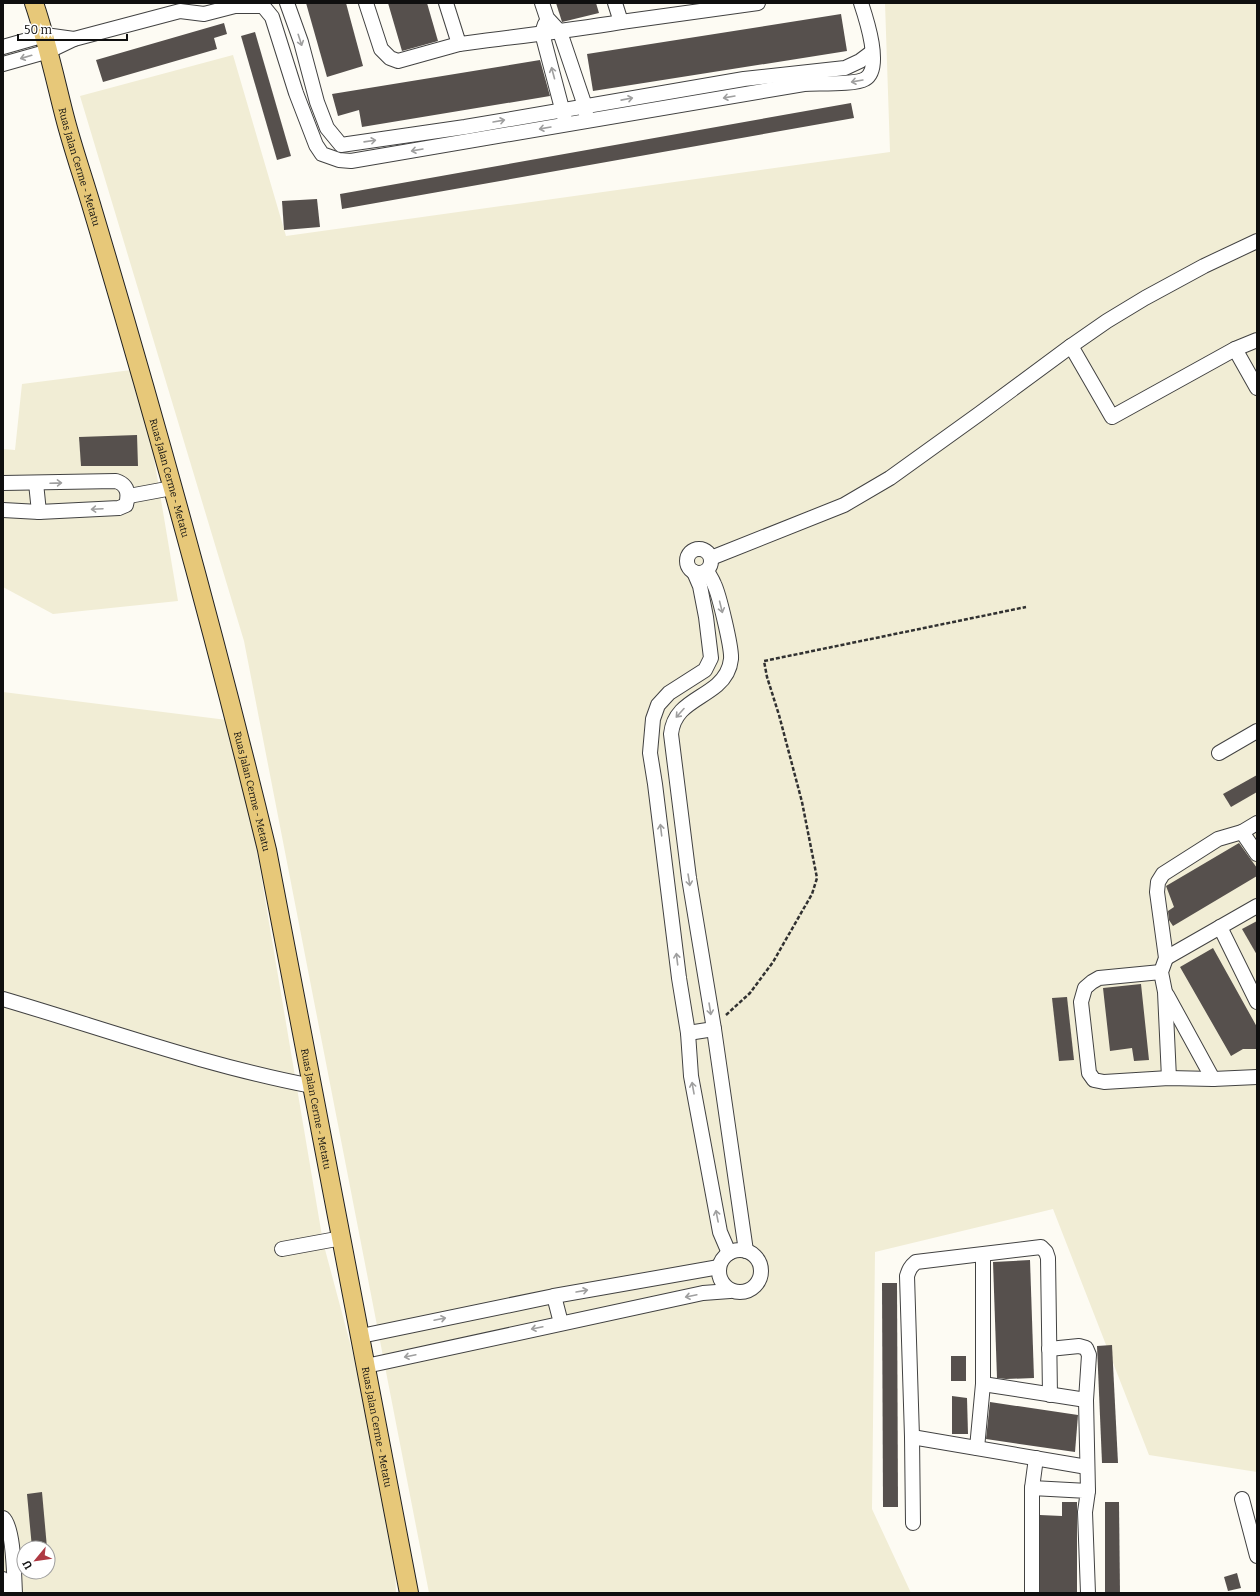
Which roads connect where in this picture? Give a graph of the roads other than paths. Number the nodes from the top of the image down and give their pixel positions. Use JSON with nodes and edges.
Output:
{"nodes":[{"id":1,"x":34,"y":3,"type":"edge"},
{"id":2,"x":192,"y":3,"type":"edge"},
{"id":3,"x":287,"y":3,"type":"edge"},
{"id":4,"x":366,"y":3,"type":"edge"},
{"id":5,"x":446,"y":3,"type":"edge"},
{"id":6,"x":542,"y":3,"type":"edge"},
{"id":7,"x":615,"y":3,"type":"edge"},
{"id":8,"x":758,"y":3,"type":"edge"},
{"id":9,"x":861,"y":3,"type":"edge"},
{"id":10,"x":234,"y":4,"type":"edge"},
{"id":11,"x":698,"y":7,"type":"edge"},
{"id":12,"x":180,"y":12,"type":"junction"},
{"id":13,"x":547,"y":18,"type":"junction"},
{"id":14,"x":621,"y":22,"type":"junction"},
{"id":15,"x":560,"y":32,"type":"junction"},
{"id":16,"x":542,"y":33,"type":"junction"},
{"id":17,"x":47,"y":43,"type":"junction"},
{"id":18,"x":459,"y":44,"type":"junction"},
{"id":19,"x":3,"y":47,"type":"edge"},
{"id":20,"x":872,"y":52,"type":"junction"},
{"id":21,"x":3,"y":64,"type":"edge"},
{"id":22,"x":585,"y":106,"type":"junction"},
{"id":23,"x":563,"y":110,"type":"junction"},
{"id":24,"x":587,"y":121,"type":"junction"},
{"id":25,"x":566,"y":125,"type":"junction"},
{"id":26,"x":341,"y":145,"type":"junction"},
{"id":27,"x":330,"y":157,"type":"junction"},
{"id":28,"x":1257,"y":241,"type":"edge"},
{"id":29,"x":1257,"y":340,"type":"edge"},
{"id":30,"x":1071,"y":346,"type":"junction"},
{"id":31,"x":1235,"y":349,"type":"junction"},
{"id":32,"x":1257,"y":388,"type":"edge"},
{"id":33,"x":3,"y":483,"type":"edge"},
{"id":34,"x":36,"y":483,"type":"junction"},
{"id":35,"x":172,"y":488,"type":"junction"},
{"id":36,"x":129,"y":496,"type":"junction"},
{"id":37,"x":3,"y":510,"type":"edge"},
{"id":38,"x":40,"y":512,"type":"junction"},
{"id":39,"x":704,"y":567,"type":"junction"},
{"id":40,"x":1257,"y":731,"type":"edge"},
{"id":41,"x":1219,"y":753,"type":"dead end"},
{"id":42,"x":1257,"y":823,"type":"edge"},
{"id":43,"x":1242,"y":832,"type":"junction"},
{"id":44,"x":1257,"y":854,"type":"edge"},
{"id":45,"x":1257,"y":906,"type":"edge"},
{"id":46,"x":1220,"y":927,"type":"junction"},
{"id":47,"x":1166,"y":958,"type":"junction"},
{"id":48,"x":1161,"y":972,"type":"junction"},
{"id":49,"x":1165,"y":992,"type":"junction"},
{"id":50,"x":3,"y":999,"type":"edge"},
{"id":51,"x":1257,"y":1002,"type":"edge"},
{"id":52,"x":714,"y":1029,"type":"junction"},
{"id":53,"x":688,"y":1033,"type":"junction"},
{"id":54,"x":1257,"y":1077,"type":"edge"},
{"id":55,"x":1169,"y":1078,"type":"junction"},
{"id":56,"x":1214,"y":1079,"type":"junction"},
{"id":57,"x":312,"y":1086,"type":"junction"},
{"id":58,"x":342,"y":1238,"type":"junction"},
{"id":59,"x":282,"y":1249,"type":"dead end"},
{"id":60,"x":746,"y":1250,"type":"junction"},
{"id":61,"x":729,"y":1253,"type":"junction"},
{"id":62,"x":983,"y":1255,"type":"junction"},
{"id":63,"x":719,"y":1267,"type":"junction"},
{"id":64,"x":730,"y":1291,"type":"junction"},
{"id":65,"x":554,"y":1296,"type":"junction"},
{"id":66,"x":561,"y":1323,"type":"junction"},
{"id":67,"x":361,"y":1336,"type":"junction"},
{"id":68,"x":1049,"y":1349,"type":"junction"},
{"id":69,"x":366,"y":1366,"type":"junction"},
{"id":70,"x":983,"y":1384,"type":"junction"},
{"id":71,"x":1050,"y":1395,"type":"junction"},
{"id":72,"x":1086,"y":1400,"type":"junction"},
{"id":73,"x":912,"y":1437,"type":"junction"},
{"id":74,"x":977,"y":1448,"type":"junction"},
{"id":75,"x":1036,"y":1458,"type":"junction"},
{"id":76,"x":1087,"y":1467,"type":"junction"},
{"id":77,"x":1032,"y":1488,"type":"junction"},
{"id":78,"x":1088,"y":1491,"type":"junction"},
{"id":79,"x":1242,"y":1499,"type":"dead end"},
{"id":80,"x":3,"y":1518,"type":"edge"},
{"id":81,"x":913,"y":1523,"type":"dead end"},
{"id":82,"x":1255,"y":1540,"type":"edge"},
{"id":83,"x":1257,"y":1556,"type":"edge"},
{"id":84,"x":3,"y":1579,"type":"edge"},
{"id":85,"x":8,"y":1593,"type":"edge"},
{"id":86,"x":15,"y":1593,"type":"edge"},
{"id":87,"x":409,"y":1593,"type":"edge"},
{"id":88,"x":1032,"y":1593,"type":"edge"},
{"id":89,"x":1088,"y":1593,"type":"edge"}],
"edges":[{"from":1,"to":17,"type":"main road","name":"Ruas Jalan Cerme - Metatu"},
{"from":2,"to":12,"type":"street"},
{"from":3,"to":26,"type":"street","one_way":true},
{"from":4,"to":18,"type":"street"},
{"from":5,"to":18,"type":"street"},
{"from":6,"to":13,"type":"street"},
{"from":7,"to":14,"type":"street"},
{"from":8,"to":11,"type":"street"},
{"from":9,"to":20,"type":"street"},
{"from":10,"to":12,"type":"street"},
{"from":10,"to":27,"type":"street"},
{"from":11,"to":14,"type":"street"},
{"from":12,"to":17,"type":"street"},
{"from":13,"to":15,"type":"street"},
{"from":13,"to":16,"type":"street"},
{"from":14,"to":15,"type":"street"},
{"from":15,"to":16,"type":"street"},
{"from":15,"to":22,"type":"street"},
{"from":16,"to":18,"type":"street"},
{"from":23,"to":16,"type":"street","one_way":true},
{"from":17,"to":19,"type":"street"},
{"from":17,"to":21,"type":"street","one_way":true},
{"from":17,"to":35,"type":"main road","name":"Ruas Jalan Cerme - Metatu"},
{"from":22,"to":20,"type":"street","one_way":true},
{"from":20,"to":24,"type":"street","one_way":true},
{"from":22,"to":23,"type":"street"},
{"from":22,"to":24,"type":"street"},
{"from":23,"to":25,"type":"street"},
{"from":26,"to":23,"type":"street","one_way":true},
{"from":24,"to":25,"type":"street"},
{"from":25,"to":27,"type":"street","one_way":true},
{"from":26,"to":27,"type":"street"},
{"from":28,"to":30,"type":"street"},
{"from":29,"to":31,"type":"street"},
{"from":30,"to":31,"type":"street"},
{"from":30,"to":39,"type":"street"},
{"from":31,"to":32,"type":"street"},
{"from":33,"to":34,"type":"street"},
{"from":34,"to":36,"type":"street","one_way":true},
{"from":34,"to":38,"type":"street"},
{"from":35,"to":36,"type":"street"},
{"from":35,"to":57,"type":"main road","name":"Ruas Jalan Cerme - Metatu"},
{"from":36,"to":38,"type":"street","one_way":true},
{"from":37,"to":38,"type":"street"},
{"from":39,"to":52,"type":"street","one_way":true},
{"from":53,"to":39,"type":"street","one_way":true},
{"from":40,"to":41,"type":"street"},
{"from":42,"to":43,"type":"street"},
{"from":43,"to":44,"type":"street"},
{"from":43,"to":47,"type":"street"},
{"from":45,"to":46,"type":"street"},
{"from":46,"to":47,"type":"street"},
{"from":46,"to":51,"type":"street"},
{"from":47,"to":48,"type":"street"},
{"from":48,"to":49,"type":"street"},
{"from":48,"to":55,"type":"street"},
{"from":49,"to":55,"type":"street"},
{"from":49,"to":56,"type":"street"},
{"from":50,"to":57,"type":"street"},
{"from":52,"to":53,"type":"street"},
{"from":52,"to":60,"type":"street"},
{"from":61,"to":53,"type":"street","one_way":true},
{"from":54,"to":56,"type":"street"},
{"from":55,"to":56,"type":"street"},
{"from":57,"to":58,"type":"main road","name":"Ruas Jalan Cerme - Metatu"},
{"from":58,"to":59,"type":"street"},
{"from":58,"to":67,"type":"main road","name":"Ruas Jalan Cerme - Metatu"},
{"from":60,"to":61,"type":"street"},
{"from":60,"to":64,"type":"street"},
{"from":61,"to":63,"type":"street"},
{"from":62,"to":68,"type":"street"},
{"from":62,"to":70,"type":"street"},
{"from":62,"to":73,"type":"street"},
{"from":63,"to":64,"type":"street"},
{"from":65,"to":63,"type":"street","one_way":true},
{"from":64,"to":66,"type":"street","one_way":true},
{"from":65,"to":66,"type":"street"},
{"from":67,"to":65,"type":"street","one_way":true},
{"from":66,"to":69,"type":"street","one_way":true},
{"from":67,"to":69,"type":"main road","name":"Ruas Jalan Cerme - Metatu"},
{"from":68,"to":71,"type":"street"},
{"from":68,"to":72,"type":"street"},
{"from":69,"to":87,"type":"main road","name":"Ruas Jalan Cerme - Metatu"},
{"from":70,"to":71,"type":"street"},
{"from":70,"to":74,"type":"street"},
{"from":71,"to":72,"type":"street"},
{"from":72,"to":76,"type":"street"},
{"from":73,"to":74,"type":"street"},
{"from":73,"to":81,"type":"street"},
{"from":74,"to":75,"type":"street"},
{"from":75,"to":76,"type":"street"},
{"from":75,"to":77,"type":"street"},
{"from":76,"to":78,"type":"street"},
{"from":77,"to":78,"type":"street"},
{"from":77,"to":88,"type":"street"},
{"from":78,"to":89,"type":"street"},
{"from":79,"to":82,"type":"street"},
{"from":80,"to":86,"type":"street"},
{"from":82,"to":83,"type":"street"},
{"from":84,"to":85,"type":"street"}]}
